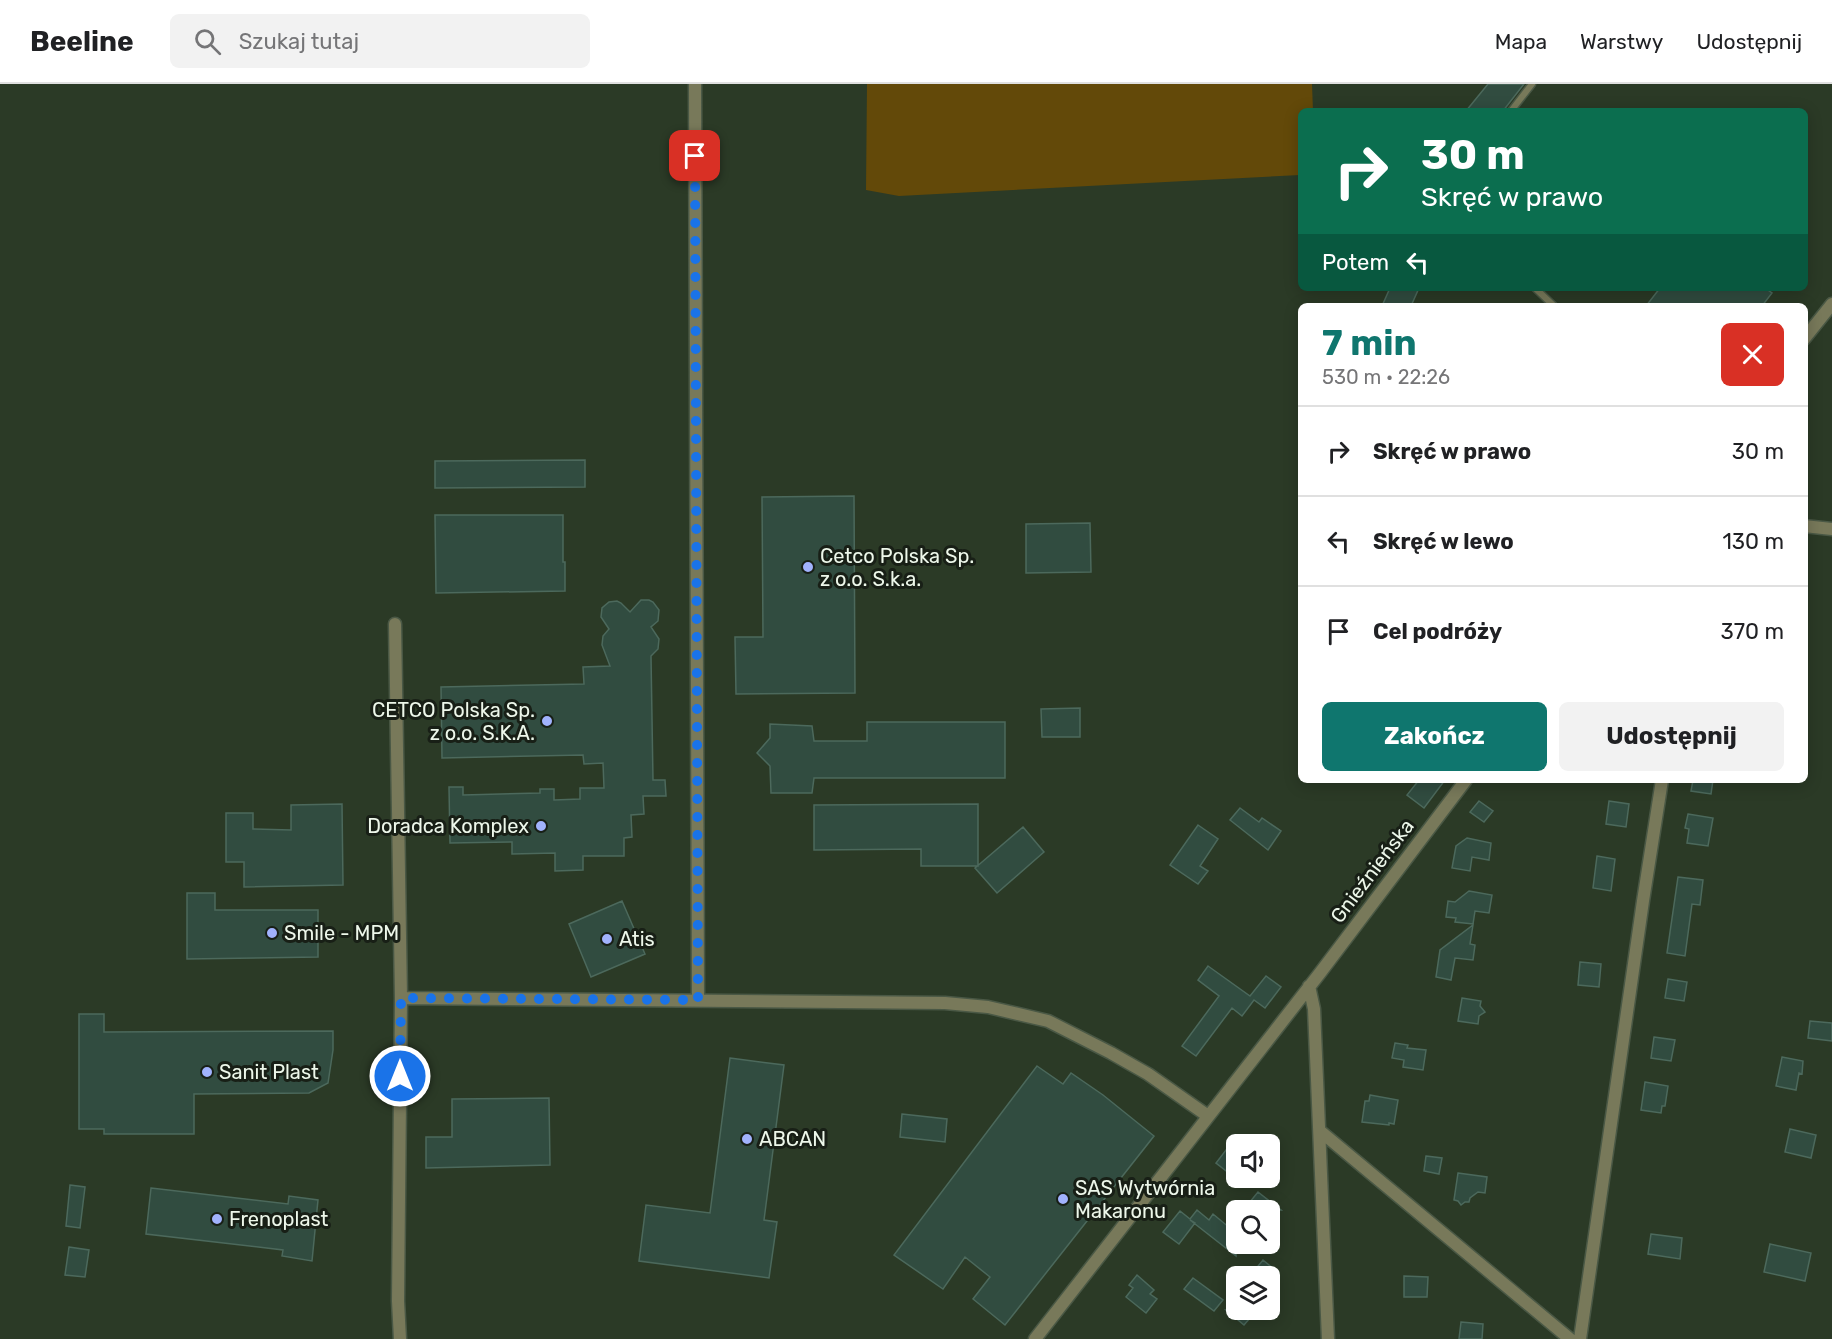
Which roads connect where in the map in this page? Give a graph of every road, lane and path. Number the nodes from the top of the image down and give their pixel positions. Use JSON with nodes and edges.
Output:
{"nodes":[{"id":1,"x":695,"y":84,"type":"edge"},
{"id":2,"x":1532,"y":84,"type":"edge"},
{"id":3,"x":1512,"y":108,"type":"edge"},
{"id":4,"x":1538,"y":291,"type":"edge"},
{"id":5,"x":1551,"y":303,"type":"edge"},
{"id":6,"x":1832,"y":304,"type":"edge"},
{"id":7,"x":1808,"y":334,"type":"edge"},
{"id":8,"x":1808,"y":526,"type":"edge"},
{"id":9,"x":1832,"y":529,"type":"edge"},
{"id":10,"x":395,"y":624,"type":"dead end"},
{"id":11,"x":1464,"y":783,"type":"edge"},
{"id":12,"x":1662,"y":783,"type":"edge"},
{"id":13,"x":1309,"y":986,"type":"junction"},
{"id":14,"x":401,"y":998,"type":"junction"},
{"id":15,"x":698,"y":1000,"type":"junction"},
{"id":16,"x":1208,"y":1116,"type":"junction"},
{"id":17,"x":1320,"y":1131,"type":"junction"},
{"id":18,"x":400,"y":1339,"type":"edge"},
{"id":19,"x":1035,"y":1339,"type":"edge"},
{"id":20,"x":1328,"y":1339,"type":"edge"},
{"id":21,"x":1570,"y":1339,"type":"edge"},
{"id":22,"x":1580,"y":1339,"type":"edge"}],
"edges":[{"from":1,"to":15,"type":"street"},
{"from":2,"to":3,"type":"lane"},
{"from":4,"to":5,"type":"lane"},
{"from":6,"to":7,"type":"street"},
{"from":8,"to":9,"type":"street"},
{"from":10,"to":14,"type":"street"},
{"from":11,"to":13,"type":"street","name":"Gnieźnieńska"},
{"from":12,"to":22,"type":"street"},
{"from":13,"to":16,"type":"street","name":"Gnieźnieńska"},
{"from":13,"to":17,"type":"street"},
{"from":14,"to":15,"type":"street"},
{"from":14,"to":18,"type":"street"},
{"from":15,"to":16,"type":"street"},
{"from":16,"to":19,"type":"street","name":"Gnieźnieńska"},
{"from":17,"to":20,"type":"street"},
{"from":17,"to":21,"type":"street"}]}
